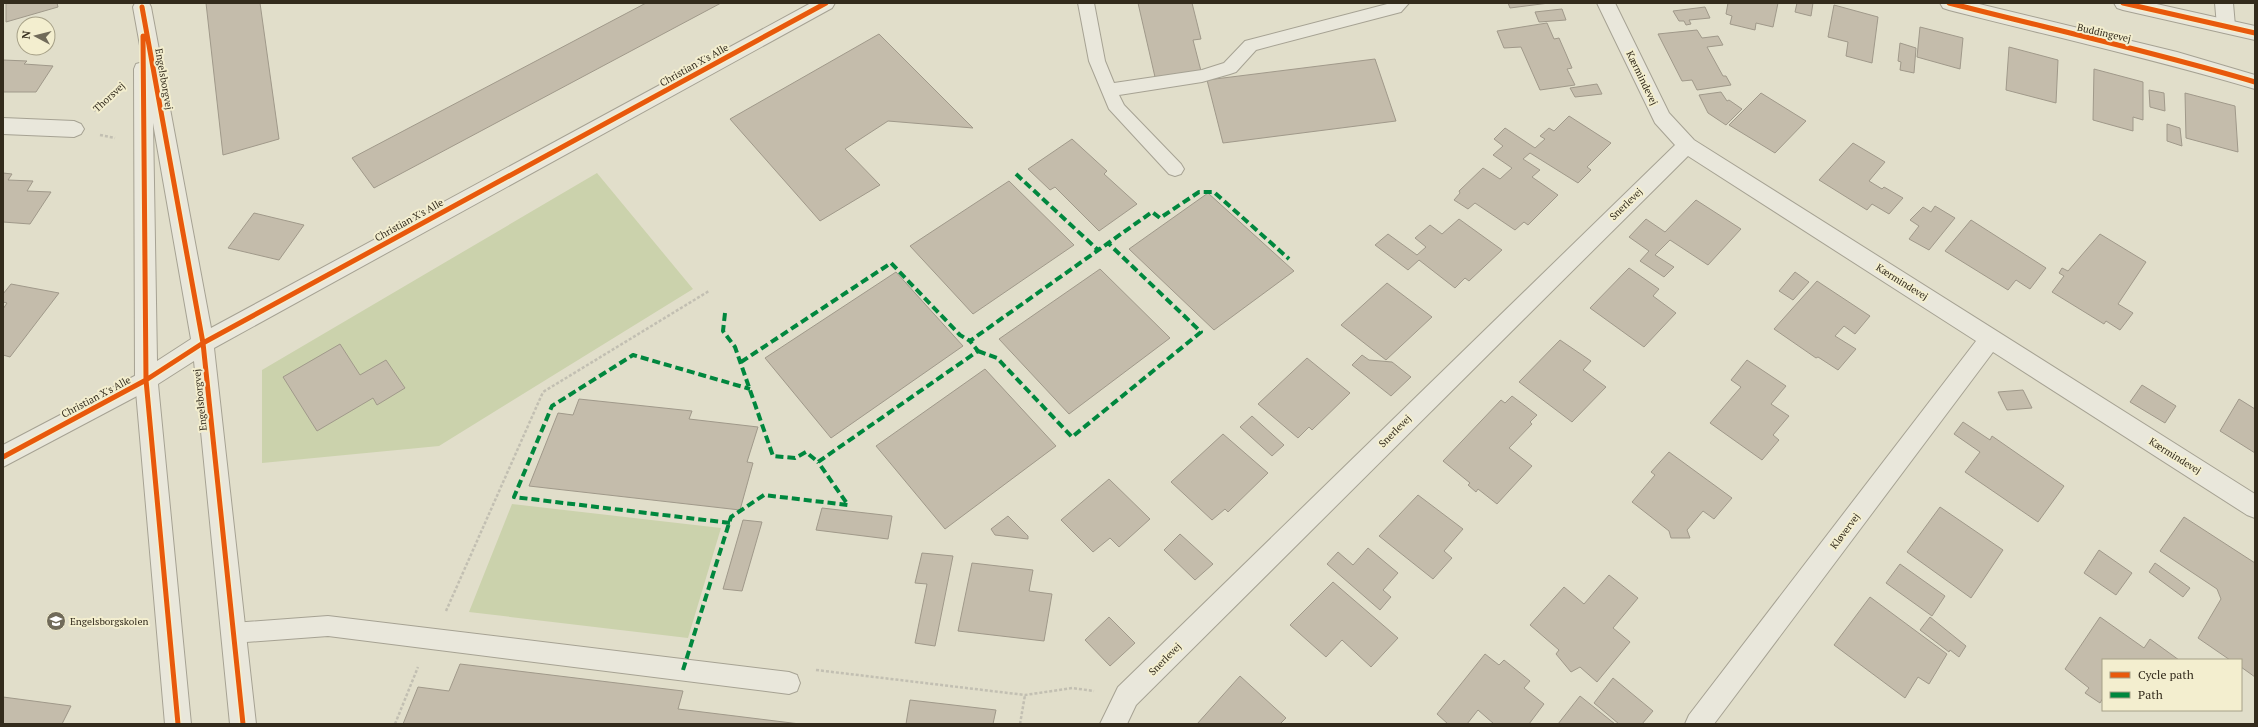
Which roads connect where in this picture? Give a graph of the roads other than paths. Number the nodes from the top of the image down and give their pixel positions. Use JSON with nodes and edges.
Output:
{"nodes":[{"id":1,"x":826,"y":3,"type":"edge"},
{"id":2,"x":1086,"y":3,"type":"edge"},
{"id":3,"x":1401,"y":3,"type":"edge"},
{"id":4,"x":1606,"y":3,"type":"edge"},
{"id":5,"x":1949,"y":3,"type":"edge"},
{"id":6,"x":2123,"y":3,"type":"edge"},
{"id":7,"x":2224,"y":3,"type":"edge"},
{"id":8,"x":142,"y":5,"type":"edge"},
{"id":9,"x":2226,"y":26,"type":"junction"},
{"id":10,"x":2255,"y":33,"type":"edge"},
{"id":11,"x":2255,"y":82,"type":"edge"},
{"id":12,"x":1109,"y":90,"type":"junction"},
{"id":13,"x":3,"y":126,"type":"edge"},
{"id":14,"x":74,"y":129,"type":"road end"},
{"id":15,"x":1687,"y":145,"type":"junction"},
{"id":16,"x":1175,"y":169,"type":"dead end"},
{"id":17,"x":1991,"y":338,"type":"junction"},
{"id":18,"x":203,"y":343,"type":"junction"},
{"id":19,"x":146,"y":380,"type":"junction"},
{"id":20,"x":3,"y":457,"type":"edge"},
{"id":21,"x":2255,"y":507,"type":"edge"},
{"id":22,"x":233,"y":633,"type":"junction"},
{"id":23,"x":789,"y":683,"type":"road end"},
{"id":24,"x":178,"y":724,"type":"edge"},
{"id":25,"x":243,"y":724,"type":"edge"},
{"id":26,"x":1113,"y":724,"type":"edge"},
{"id":27,"x":1698,"y":724,"type":"edge"}],
"edges":[{"from":1,"to":18,"type":"street","name":"Christian X's Alle"},
{"from":2,"to":12,"type":"lane"},
{"from":3,"to":12,"type":"lane"},
{"from":4,"to":15,"type":"street","name":"Kærmindevej"},
{"from":5,"to":11,"type":"street","name":"Buddingevej"},
{"from":6,"to":9,"type":"street"},
{"from":7,"to":9,"type":"street"},
{"from":8,"to":18,"type":"street","name":"Engelsborgvej"},
{"from":8,"to":19,"type":"street","name":"Engelsborgvej"},
{"from":9,"to":10,"type":"street"},
{"from":12,"to":16,"type":"lane"},
{"from":13,"to":14,"type":"street"},
{"from":15,"to":17,"type":"street","name":"Kærmindevej"},
{"from":15,"to":26,"type":"street","name":"Snerlevej"},
{"from":17,"to":21,"type":"street","name":"Kærmindevej"},
{"from":17,"to":27,"type":"street","name":"Kløvervej"},
{"from":18,"to":19,"type":"street","name":"Christian X's Alle"},
{"from":18,"to":22,"type":"street","name":"Engelsborgvej"},
{"from":19,"to":20,"type":"street","name":"Christian X's Alle"},
{"from":19,"to":24,"type":"street","name":"Engelsborgvej"},
{"from":22,"to":23,"type":"lane"},
{"from":22,"to":25,"type":"street","name":"Engelsborgvej"}]}
